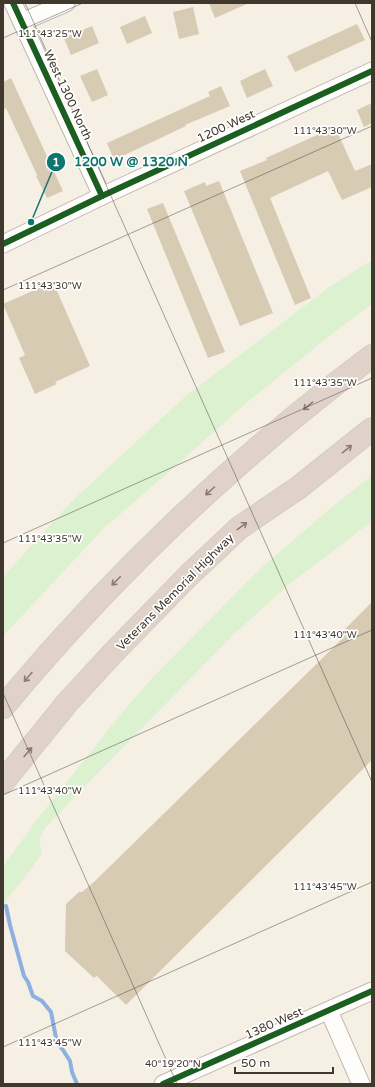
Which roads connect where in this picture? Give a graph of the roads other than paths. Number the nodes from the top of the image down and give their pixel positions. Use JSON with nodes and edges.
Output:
{"nodes":[{"id":1,"x":13,"y":3,"type":"edge"},
{"id":2,"x":66,"y":3,"type":"edge"},
{"id":3,"x":22,"y":22,"type":"junction"},
{"id":4,"x":372,"y":71,"type":"edge"},
{"id":5,"x":102,"y":196,"type":"junction"},
{"id":6,"x":3,"y":244,"type":"edge"},
{"id":7,"x":372,"y":356,"type":"edge"},
{"id":8,"x":372,"y":429,"type":"edge"},
{"id":9,"x":3,"y":707,"type":"edge"},
{"id":10,"x":3,"y":782,"type":"edge"},
{"id":11,"x":372,"y":991,"type":"edge"},
{"id":12,"x":329,"y":1011,"type":"junction"},
{"id":13,"x":163,"y":1084,"type":"edge"},
{"id":14,"x":361,"y":1084,"type":"edge"}],
"edges":[{"from":1,"to":3,"type":"street","name":"West 1300 North"},
{"from":2,"to":3,"type":"street"},
{"from":3,"to":5,"type":"street","name":"West 1300 North"},
{"from":4,"to":5,"type":"street","name":"1200 West"},
{"from":5,"to":6,"type":"street","name":"1200 West"},
{"from":7,"to":9,"type":"highway","one_way":true},
{"from":10,"to":8,"type":"highway","name":"Veterans Memorial Highway","one_way":true},
{"from":11,"to":12,"type":"street","name":"1380 West"},
{"from":12,"to":13,"type":"street","name":"1380 West"},
{"from":12,"to":14,"type":"street"}]}
